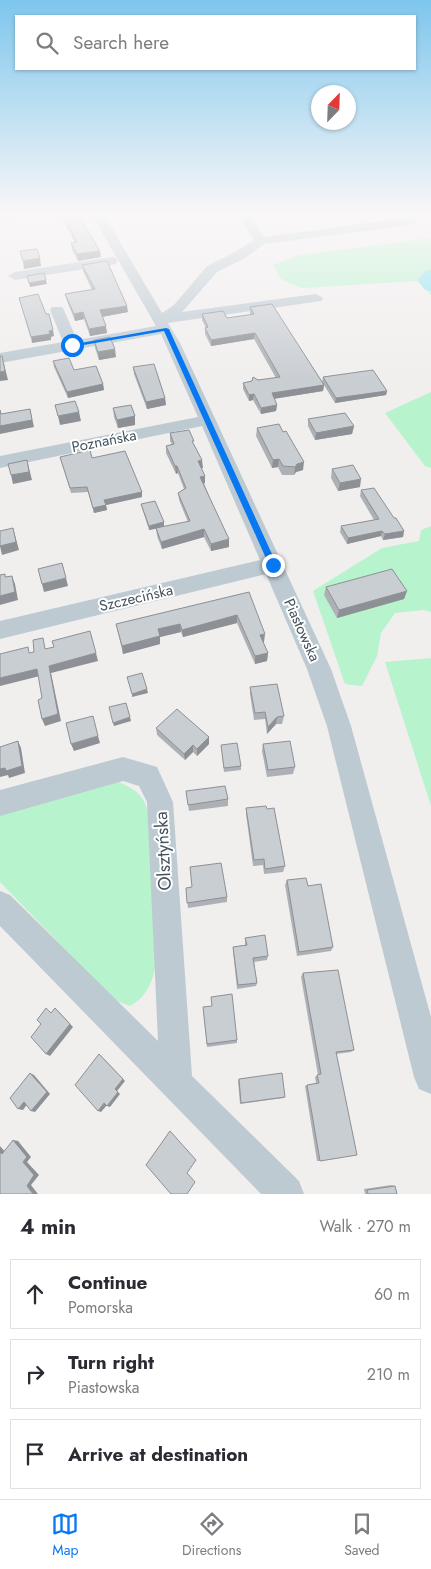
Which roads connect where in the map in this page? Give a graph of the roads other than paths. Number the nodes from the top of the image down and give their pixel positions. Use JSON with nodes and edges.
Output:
{"nodes":[{"id":1,"x":59,"y":269,"type":"edge"},
{"id":2,"x":131,"y":269,"type":"edge"},
{"id":3,"x":213,"y":269,"type":"edge"},
{"id":4,"x":15,"y":276,"type":"dead end"},
{"id":5,"x":316,"y":298,"type":"dead end"},
{"id":6,"x":57,"y":310,"type":"dead end"},
{"id":7,"x":163,"y":325,"type":"junction"},
{"id":8,"x":72,"y":345,"type":"junction"},
{"id":9,"x":0,"y":358,"type":"edge"},
{"id":10,"x":208,"y":420,"type":"junction"},
{"id":11,"x":0,"y":462,"type":"edge"},
{"id":12,"x":273,"y":565,"type":"junction"},
{"id":13,"x":0,"y":630,"type":"edge"},
{"id":14,"x":0,"y":803,"type":"edge"},
{"id":15,"x":0,"y":905,"type":"edge"},
{"id":16,"x":431,"y":1077,"type":"edge"},
{"id":17,"x":176,"y":1083,"type":"junction"},
{"id":18,"x":286,"y":1194,"type":"edge"}],
"edges":[{"from":1,"to":4,"type":"street"},
{"from":2,"to":7,"type":"street","name":"Piastowska"},
{"from":3,"to":7,"type":"street"},
{"from":5,"to":7,"type":"street"},
{"from":6,"to":8,"type":"street"},
{"from":7,"to":8,"type":"street"},
{"from":7,"to":10,"type":"street","name":"Piastowska"},
{"from":8,"to":9,"type":"street"},
{"from":10,"to":11,"type":"street","name":"Poznańska"},
{"from":10,"to":12,"type":"street","name":"Piastowska"},
{"from":12,"to":13,"type":"street","name":"Szczecińska"},
{"from":12,"to":16,"type":"street","name":"Piastowska"},
{"from":14,"to":17,"type":"street","name":"Olsztyńska"},
{"from":15,"to":17,"type":"street"},
{"from":17,"to":18,"type":"street"}]}
